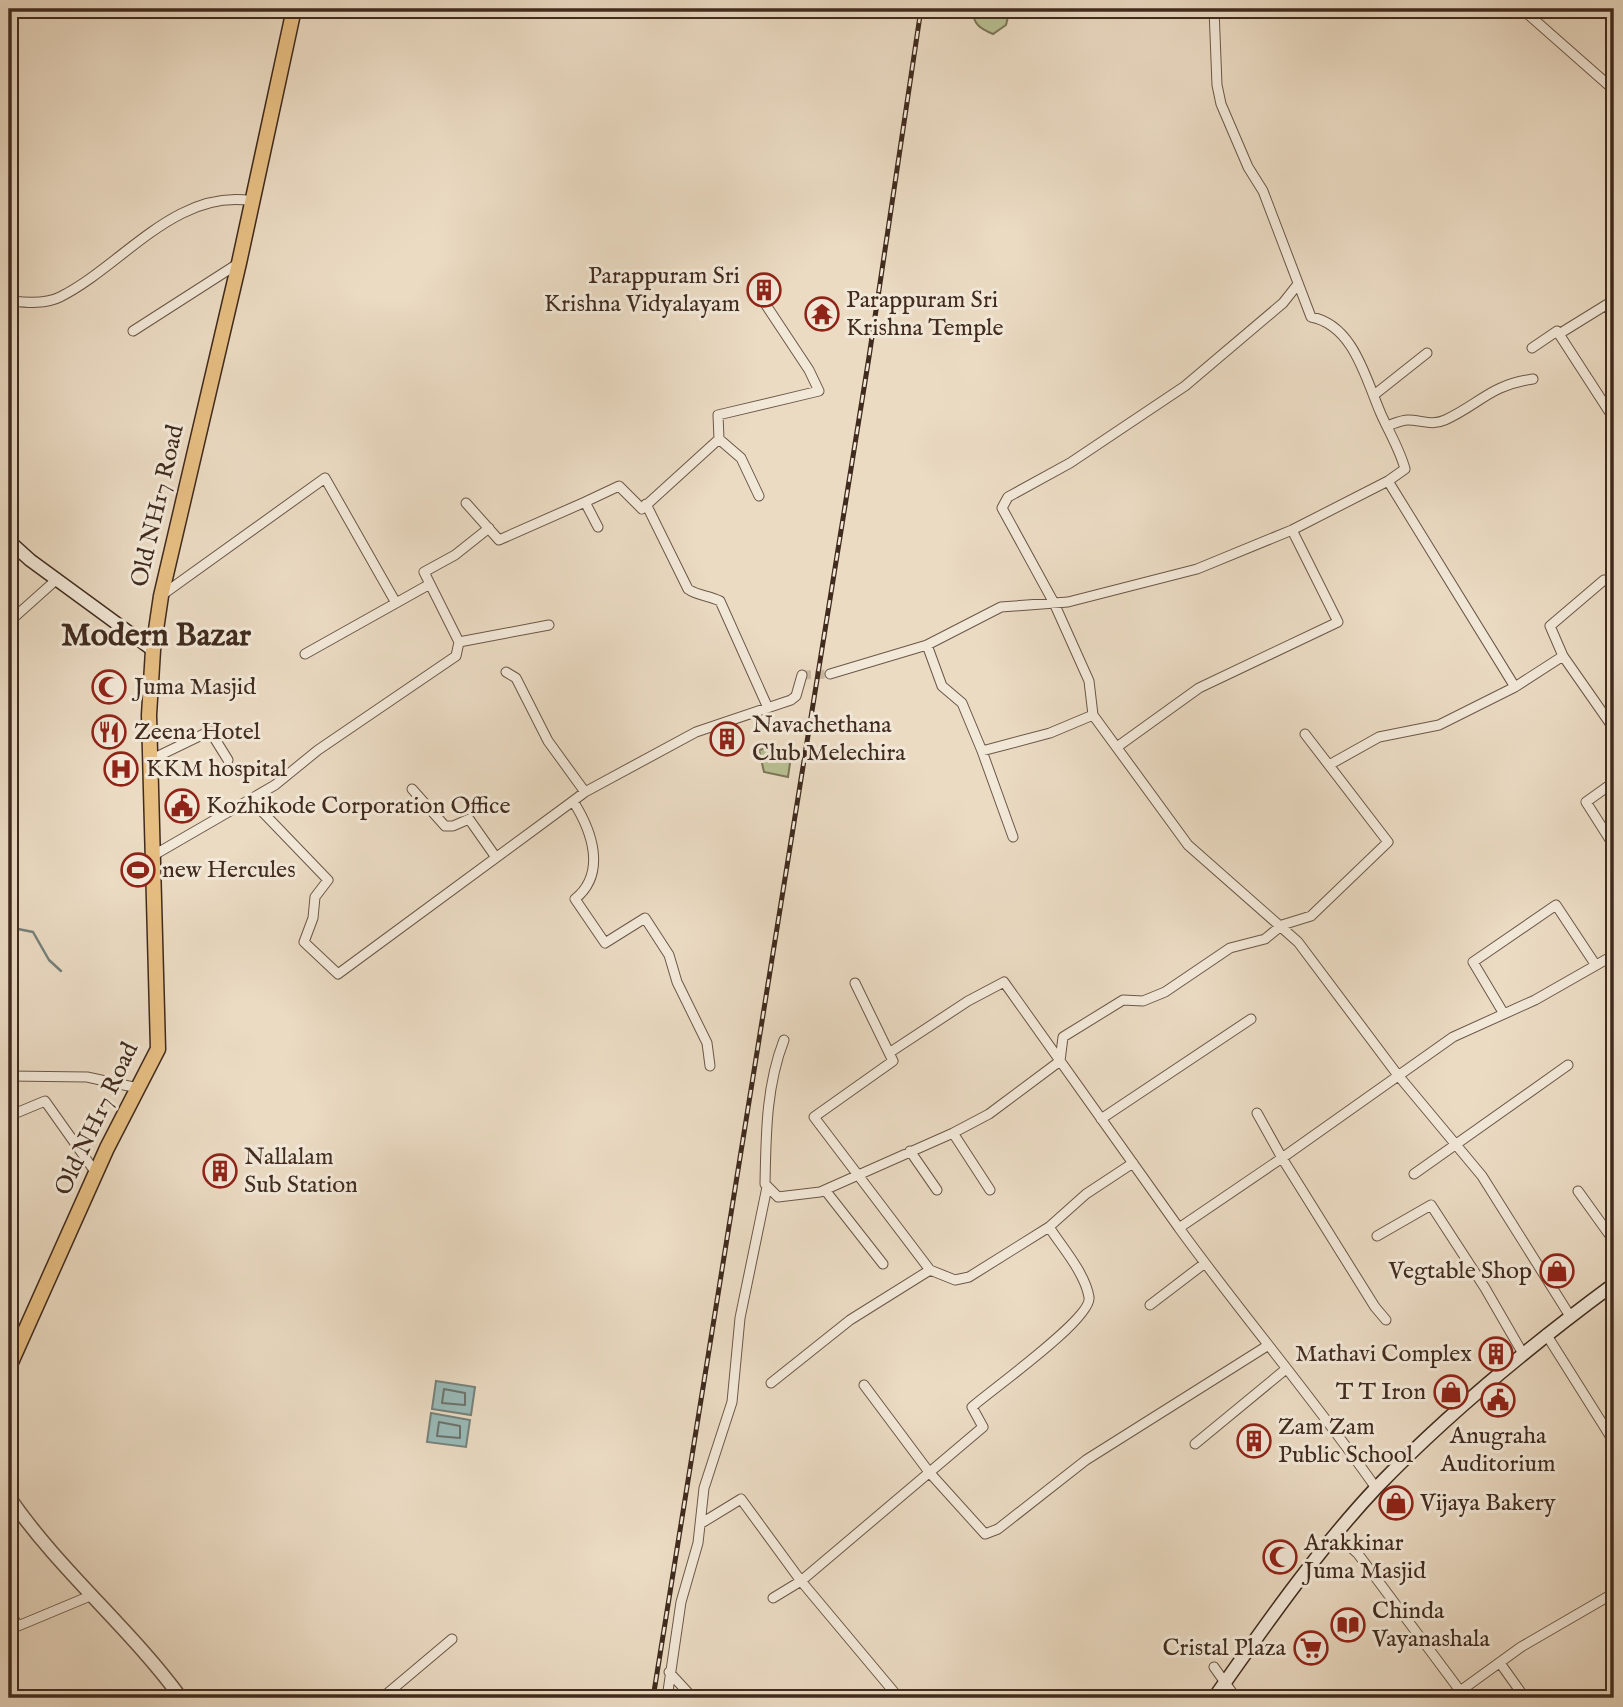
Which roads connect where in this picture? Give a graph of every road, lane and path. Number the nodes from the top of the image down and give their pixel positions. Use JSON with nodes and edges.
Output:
{"nodes":[{"id":1,"x":294,"y":9,"type":"edge"},
{"id":2,"x":1214,"y":9,"type":"edge"},
{"id":3,"x":1522,"y":9,"type":"edge"},
{"id":4,"x":1614,"y":90,"type":"edge"},
{"id":5,"x":253,"y":201,"type":"junction"},
{"id":6,"x":239,"y":263,"type":"junction"},
{"id":7,"x":1298,"y":284,"type":"junction"},
{"id":8,"x":9,"y":294,"type":"edge"},
{"id":9,"x":762,"y":299,"type":"dead end"},
{"id":10,"x":1610,"y":302,"type":"edge"},
{"id":11,"x":1614,"y":316,"type":"edge"},
{"id":12,"x":133,"y":331,"type":"dead end"},
{"id":13,"x":1559,"y":334,"type":"junction"},
{"id":14,"x":1532,"y":348,"type":"dead end"},
{"id":15,"x":1427,"y":353,"type":"dead end"},
{"id":16,"x":1533,"y":379,"type":"dead end"},
{"id":17,"x":1374,"y":395,"type":"junction"},
{"id":18,"x":1614,"y":419,"type":"edge"},
{"id":19,"x":1387,"y":426,"type":"junction"},
{"id":20,"x":719,"y":439,"type":"junction"},
{"id":21,"x":1388,"y":481,"type":"junction"},
{"id":22,"x":759,"y":496,"type":"dead end"},
{"id":23,"x":585,"y":502,"type":"junction"},
{"id":24,"x":466,"y":503,"type":"dead end"},
{"id":25,"x":646,"y":504,"type":"junction"},
{"id":26,"x":598,"y":527,"type":"dead end"},
{"id":27,"x":489,"y":528,"type":"junction"},
{"id":28,"x":1292,"y":530,"type":"junction"},
{"id":29,"x":9,"y":541,"type":"edge"},
{"id":30,"x":56,"y":580,"type":"junction"},
{"id":31,"x":1604,"y":580,"type":"dead end"},
{"id":32,"x":430,"y":584,"type":"junction"},
{"id":33,"x":161,"y":596,"type":"junction"},
{"id":34,"x":396,"y":603,"type":"junction"},
{"id":35,"x":1054,"y":603,"type":"junction"},
{"id":36,"x":9,"y":622,"type":"edge"},
{"id":37,"x":549,"y":625,"type":"dead end"},
{"id":38,"x":459,"y":642,"type":"junction"},
{"id":39,"x":927,"y":645,"type":"junction"},
{"id":40,"x":153,"y":650,"type":"junction"},
{"id":41,"x":305,"y":654,"type":"dead end"},
{"id":42,"x":1563,"y":656,"type":"junction"},
{"id":43,"x":506,"y":672,"type":"dead end"},
{"id":44,"x":830,"y":674,"type":"tunnel mouth"},
{"id":45,"x":803,"y":675,"type":"dead end"},
{"id":46,"x":1515,"y":687,"type":"junction"},
{"id":47,"x":768,"y":708,"type":"junction"},
{"id":48,"x":1093,"y":715,"type":"junction"},
{"id":49,"x":1614,"y":729,"type":"edge"},
{"id":50,"x":1305,"y":734,"type":"dead end"},
{"id":51,"x":1117,"y":747,"type":"junction"},
{"id":52,"x":982,"y":751,"type":"junction"},
{"id":53,"x":150,"y":760,"type":"junction"},
{"id":54,"x":228,"y":760,"type":"dead end"},
{"id":55,"x":1329,"y":765,"type":"junction"},
{"id":56,"x":1614,"y":782,"type":"edge"},
{"id":57,"x":412,"y":789,"type":"dead end"},
{"id":58,"x":585,"y":792,"type":"junction"},
{"id":59,"x":251,"y":800,"type":"junction"},
{"id":60,"x":573,"y":801,"type":"junction"},
{"id":61,"x":1013,"y":837,"type":"dead end"},
{"id":62,"x":1614,"y":846,"type":"edge"},
{"id":63,"x":154,"y":855,"type":"junction"},
{"id":64,"x":495,"y":856,"type":"junction"},
{"id":65,"x":1282,"y":925,"type":"junction"},
{"id":66,"x":1614,"y":955,"type":"edge"},
{"id":67,"x":1595,"y":964,"type":"junction"},
{"id":68,"x":855,"y":983,"type":"dead end"},
{"id":69,"x":1504,"y":1014,"type":"junction"},
{"id":70,"x":1251,"y":1020,"type":"dead end"},
{"id":71,"x":784,"y":1040,"type":"dead end"},
{"id":72,"x":889,"y":1054,"type":"junction"},
{"id":73,"x":1060,"y":1061,"type":"junction"},
{"id":74,"x":1568,"y":1065,"type":"dead end"},
{"id":75,"x":710,"y":1066,"type":"dead end"},
{"id":76,"x":1397,"y":1074,"type":"junction"},
{"id":77,"x":9,"y":1076,"type":"edge"},
{"id":78,"x":138,"y":1087,"type":"junction"},
{"id":79,"x":1257,"y":1113,"type":"dead end"},
{"id":80,"x":9,"y":1116,"type":"edge"},
{"id":81,"x":1101,"y":1119,"type":"junction"},
{"id":82,"x":953,"y":1133,"type":"junction"},
{"id":83,"x":1455,"y":1144,"type":"junction"},
{"id":84,"x":910,"y":1151,"type":"junction"},
{"id":85,"x":1282,"y":1158,"type":"junction"},
{"id":86,"x":1133,"y":1163,"type":"junction"},
{"id":87,"x":96,"y":1173,"type":"junction"},
{"id":88,"x":1414,"y":1174,"type":"dead end"},
{"id":89,"x":856,"y":1175,"type":"junction"},
{"id":90,"x":767,"y":1187,"type":"junction"},
{"id":91,"x":825,"y":1190,"type":"junction"},
{"id":92,"x":937,"y":1190,"type":"dead end"},
{"id":93,"x":990,"y":1190,"type":"dead end"},
{"id":94,"x":1578,"y":1191,"type":"dead end"},
{"id":95,"x":1049,"y":1227,"type":"junction"},
{"id":96,"x":1179,"y":1228,"type":"junction"},
{"id":97,"x":1377,"y":1236,"type":"dead end"},
{"id":98,"x":1614,"y":1241,"type":"edge"},
{"id":99,"x":1205,"y":1263,"type":"junction"},
{"id":100,"x":883,"y":1264,"type":"dead end"},
{"id":101,"x":930,"y":1270,"type":"junction"},
{"id":102,"x":1614,"y":1284,"type":"edge"},
{"id":103,"x":1150,"y":1305,"type":"dead end"},
{"id":104,"x":1570,"y":1316,"type":"junction"},
{"id":105,"x":1386,"y":1320,"type":"dead end"},
{"id":106,"x":1546,"y":1334,"type":"junction"},
{"id":107,"x":1267,"y":1346,"type":"junction"},
{"id":108,"x":1522,"y":1352,"type":"junction"},
{"id":109,"x":9,"y":1367,"type":"edge"},
{"id":110,"x":1286,"y":1369,"type":"junction"},
{"id":111,"x":771,"y":1383,"type":"dead end"},
{"id":112,"x":864,"y":1385,"type":"dead end"},
{"id":113,"x":1614,"y":1442,"type":"edge"},
{"id":114,"x":1195,"y":1444,"type":"dead end"},
{"id":115,"x":929,"y":1472,"type":"junction"},
{"id":116,"x":1376,"y":1488,"type":"junction"},
{"id":117,"x":9,"y":1497,"type":"edge"},
{"id":118,"x":700,"y":1524,"type":"junction"},
{"id":119,"x":1337,"y":1535,"type":"junction"},
{"id":120,"x":801,"y":1581,"type":"junction"},
{"id":121,"x":1614,"y":1593,"type":"edge"},
{"id":122,"x":90,"y":1596,"type":"junction"},
{"id":123,"x":773,"y":1598,"type":"dead end"},
{"id":124,"x":9,"y":1611,"type":"edge"},
{"id":125,"x":452,"y":1639,"type":"dead end"},
{"id":126,"x":1500,"y":1663,"type":"junction"},
{"id":127,"x":1214,"y":1667,"type":"dead end"},
{"id":128,"x":669,"y":1672,"type":"junction"},
{"id":129,"x":1225,"y":1683,"type":"junction"},
{"id":130,"x":1459,"y":1695,"type":"edge"},
{"id":131,"x":181,"y":1698,"type":"edge"},
{"id":132,"x":382,"y":1698,"type":"edge"},
{"id":133,"x":667,"y":1698,"type":"edge"},
{"id":134,"x":693,"y":1698,"type":"edge"},
{"id":135,"x":900,"y":1698,"type":"edge"},
{"id":136,"x":1214,"y":1698,"type":"edge"},
{"id":137,"x":1236,"y":1698,"type":"edge"},
{"id":138,"x":1525,"y":1698,"type":"edge"}],
"edges":[{"from":1,"to":5,"type":"main road","name":"Old NH17 Road"},
{"from":2,"to":7,"type":"street"},
{"from":3,"to":4,"type":"street"},
{"from":5,"to":6,"type":"main road","name":"Old NH17 Road"},
{"from":5,"to":8,"type":"street"},
{"from":6,"to":12,"type":"street"},
{"from":6,"to":33,"type":"main road","name":"Old NH17 Road"},
{"from":7,"to":17,"type":"street"},
{"from":7,"to":35,"type":"street"},
{"from":9,"to":20,"type":"street"},
{"from":10,"to":11,"type":"street"},
{"from":10,"to":13,"type":"street"},
{"from":13,"to":14,"type":"street"},
{"from":13,"to":18,"type":"street"},
{"from":15,"to":17,"type":"street"},
{"from":16,"to":19,"type":"street"},
{"from":17,"to":19,"type":"street"},
{"from":19,"to":21,"type":"street"},
{"from":20,"to":22,"type":"street"},
{"from":20,"to":25,"type":"street"},
{"from":21,"to":28,"type":"street"},
{"from":21,"to":46,"type":"street"},
{"from":23,"to":25,"type":"street"},
{"from":23,"to":26,"type":"street"},
{"from":23,"to":27,"type":"street"},
{"from":24,"to":27,"type":"street"},
{"from":25,"to":47,"type":"street"},
{"from":27,"to":32,"type":"street"},
{"from":28,"to":35,"type":"street"},
{"from":28,"to":51,"type":"street"},
{"from":29,"to":30,"type":"main road"},
{"from":30,"to":36,"type":"street"},
{"from":30,"to":40,"type":"main road"},
{"from":31,"to":42,"type":"street"},
{"from":32,"to":34,"type":"street"},
{"from":32,"to":38,"type":"street"},
{"from":33,"to":34,"type":"street"},
{"from":33,"to":40,"type":"main road","name":"Old NH17 Road"},
{"from":34,"to":41,"type":"street"},
{"from":35,"to":39,"type":"street"},
{"from":35,"to":48,"type":"street"},
{"from":37,"to":38,"type":"street"},
{"from":38,"to":59,"type":"street"},
{"from":39,"to":44,"type":"street"},
{"from":39,"to":52,"type":"street"},
{"from":40,"to":53,"type":"main road","name":"Old NH17 Road"},
{"from":42,"to":46,"type":"street"},
{"from":42,"to":49,"type":"street"},
{"from":43,"to":58,"type":"street"},
{"from":45,"to":47,"type":"street"},
{"from":46,"to":55,"type":"street"},
{"from":47,"to":58,"type":"street"},
{"from":48,"to":51,"type":"street"},
{"from":48,"to":52,"type":"street"},
{"from":50,"to":55,"type":"street"},
{"from":51,"to":65,"type":"street"},
{"from":52,"to":61,"type":"street"},
{"from":53,"to":54,"type":"street"},
{"from":53,"to":63,"type":"main road","name":"Old NH17 Road"},
{"from":55,"to":65,"type":"street"},
{"from":56,"to":62,"type":"street"},
{"from":57,"to":64,"type":"street"},
{"from":58,"to":60,"type":"street"},
{"from":59,"to":63,"type":"street"},
{"from":59,"to":64,"type":"street"},
{"from":60,"to":64,"type":"street"},
{"from":60,"to":75,"type":"street"},
{"from":63,"to":78,"type":"main road","name":"Old NH17 Road"},
{"from":65,"to":73,"type":"street"},
{"from":65,"to":76,"type":"street"},
{"from":66,"to":67,"type":"street"},
{"from":67,"to":69,"type":"street"},
{"from":67,"to":69,"type":"street"},
{"from":68,"to":72,"type":"street"},
{"from":69,"to":76,"type":"street"},
{"from":70,"to":81,"type":"street"},
{"from":71,"to":90,"type":"street"},
{"from":72,"to":73,"type":"street"},
{"from":72,"to":89,"type":"street"},
{"from":73,"to":81,"type":"street"},
{"from":73,"to":82,"type":"street"},
{"from":74,"to":83,"type":"street"},
{"from":76,"to":83,"type":"street"},
{"from":76,"to":85,"type":"street"},
{"from":77,"to":78,"type":"street"},
{"from":78,"to":87,"type":"main road","name":"Old NH17 Road"},
{"from":79,"to":85,"type":"street"},
{"from":80,"to":87,"type":"street"},
{"from":81,"to":86,"type":"street"},
{"from":82,"to":84,"type":"street"},
{"from":82,"to":93,"type":"street"},
{"from":83,"to":88,"type":"street"},
{"from":83,"to":104,"type":"street"},
{"from":84,"to":89,"type":"street"},
{"from":84,"to":92,"type":"street"},
{"from":85,"to":96,"type":"street"},
{"from":85,"to":105,"type":"street"},
{"from":86,"to":95,"type":"street"},
{"from":86,"to":96,"type":"street"},
{"from":87,"to":109,"type":"main road","name":"Old NH17 Road"},
{"from":89,"to":91,"type":"street"},
{"from":89,"to":101,"type":"street"},
{"from":90,"to":91,"type":"street"},
{"from":90,"to":118,"type":"street"},
{"from":91,"to":100,"type":"street"},
{"from":94,"to":98,"type":"street"},
{"from":95,"to":101,"type":"street"},
{"from":95,"to":115,"type":"street"},
{"from":96,"to":99,"type":"street"},
{"from":97,"to":108,"type":"street"},
{"from":99,"to":103,"type":"street"},
{"from":99,"to":107,"type":"street"},
{"from":101,"to":111,"type":"street"},
{"from":102,"to":104,"type":"main road"},
{"from":104,"to":106,"type":"main road"},
{"from":106,"to":108,"type":"main road"},
{"from":106,"to":113,"type":"street"},
{"from":107,"to":110,"type":"street"},
{"from":107,"to":115,"type":"street"},
{"from":108,"to":116,"type":"main road"},
{"from":110,"to":114,"type":"street"},
{"from":110,"to":116,"type":"street"},
{"from":112,"to":115,"type":"street"},
{"from":115,"to":120,"type":"street"},
{"from":116,"to":119,"type":"main road"},
{"from":117,"to":122,"type":"main road"},
{"from":118,"to":120,"type":"street"},
{"from":118,"to":128,"type":"street"},
{"from":119,"to":129,"type":"main road"},
{"from":119,"to":130,"type":"street"},
{"from":120,"to":123,"type":"street"},
{"from":120,"to":135,"type":"street"},
{"from":121,"to":126,"type":"street"},
{"from":122,"to":124,"type":"street"},
{"from":122,"to":131,"type":"main road"},
{"from":125,"to":132,"type":"street"},
{"from":126,"to":130,"type":"street"},
{"from":126,"to":138,"type":"street"},
{"from":127,"to":129,"type":"street"},
{"from":128,"to":133,"type":"street"},
{"from":128,"to":134,"type":"street"},
{"from":129,"to":136,"type":"main road"},
{"from":129,"to":137,"type":"street"}]}
